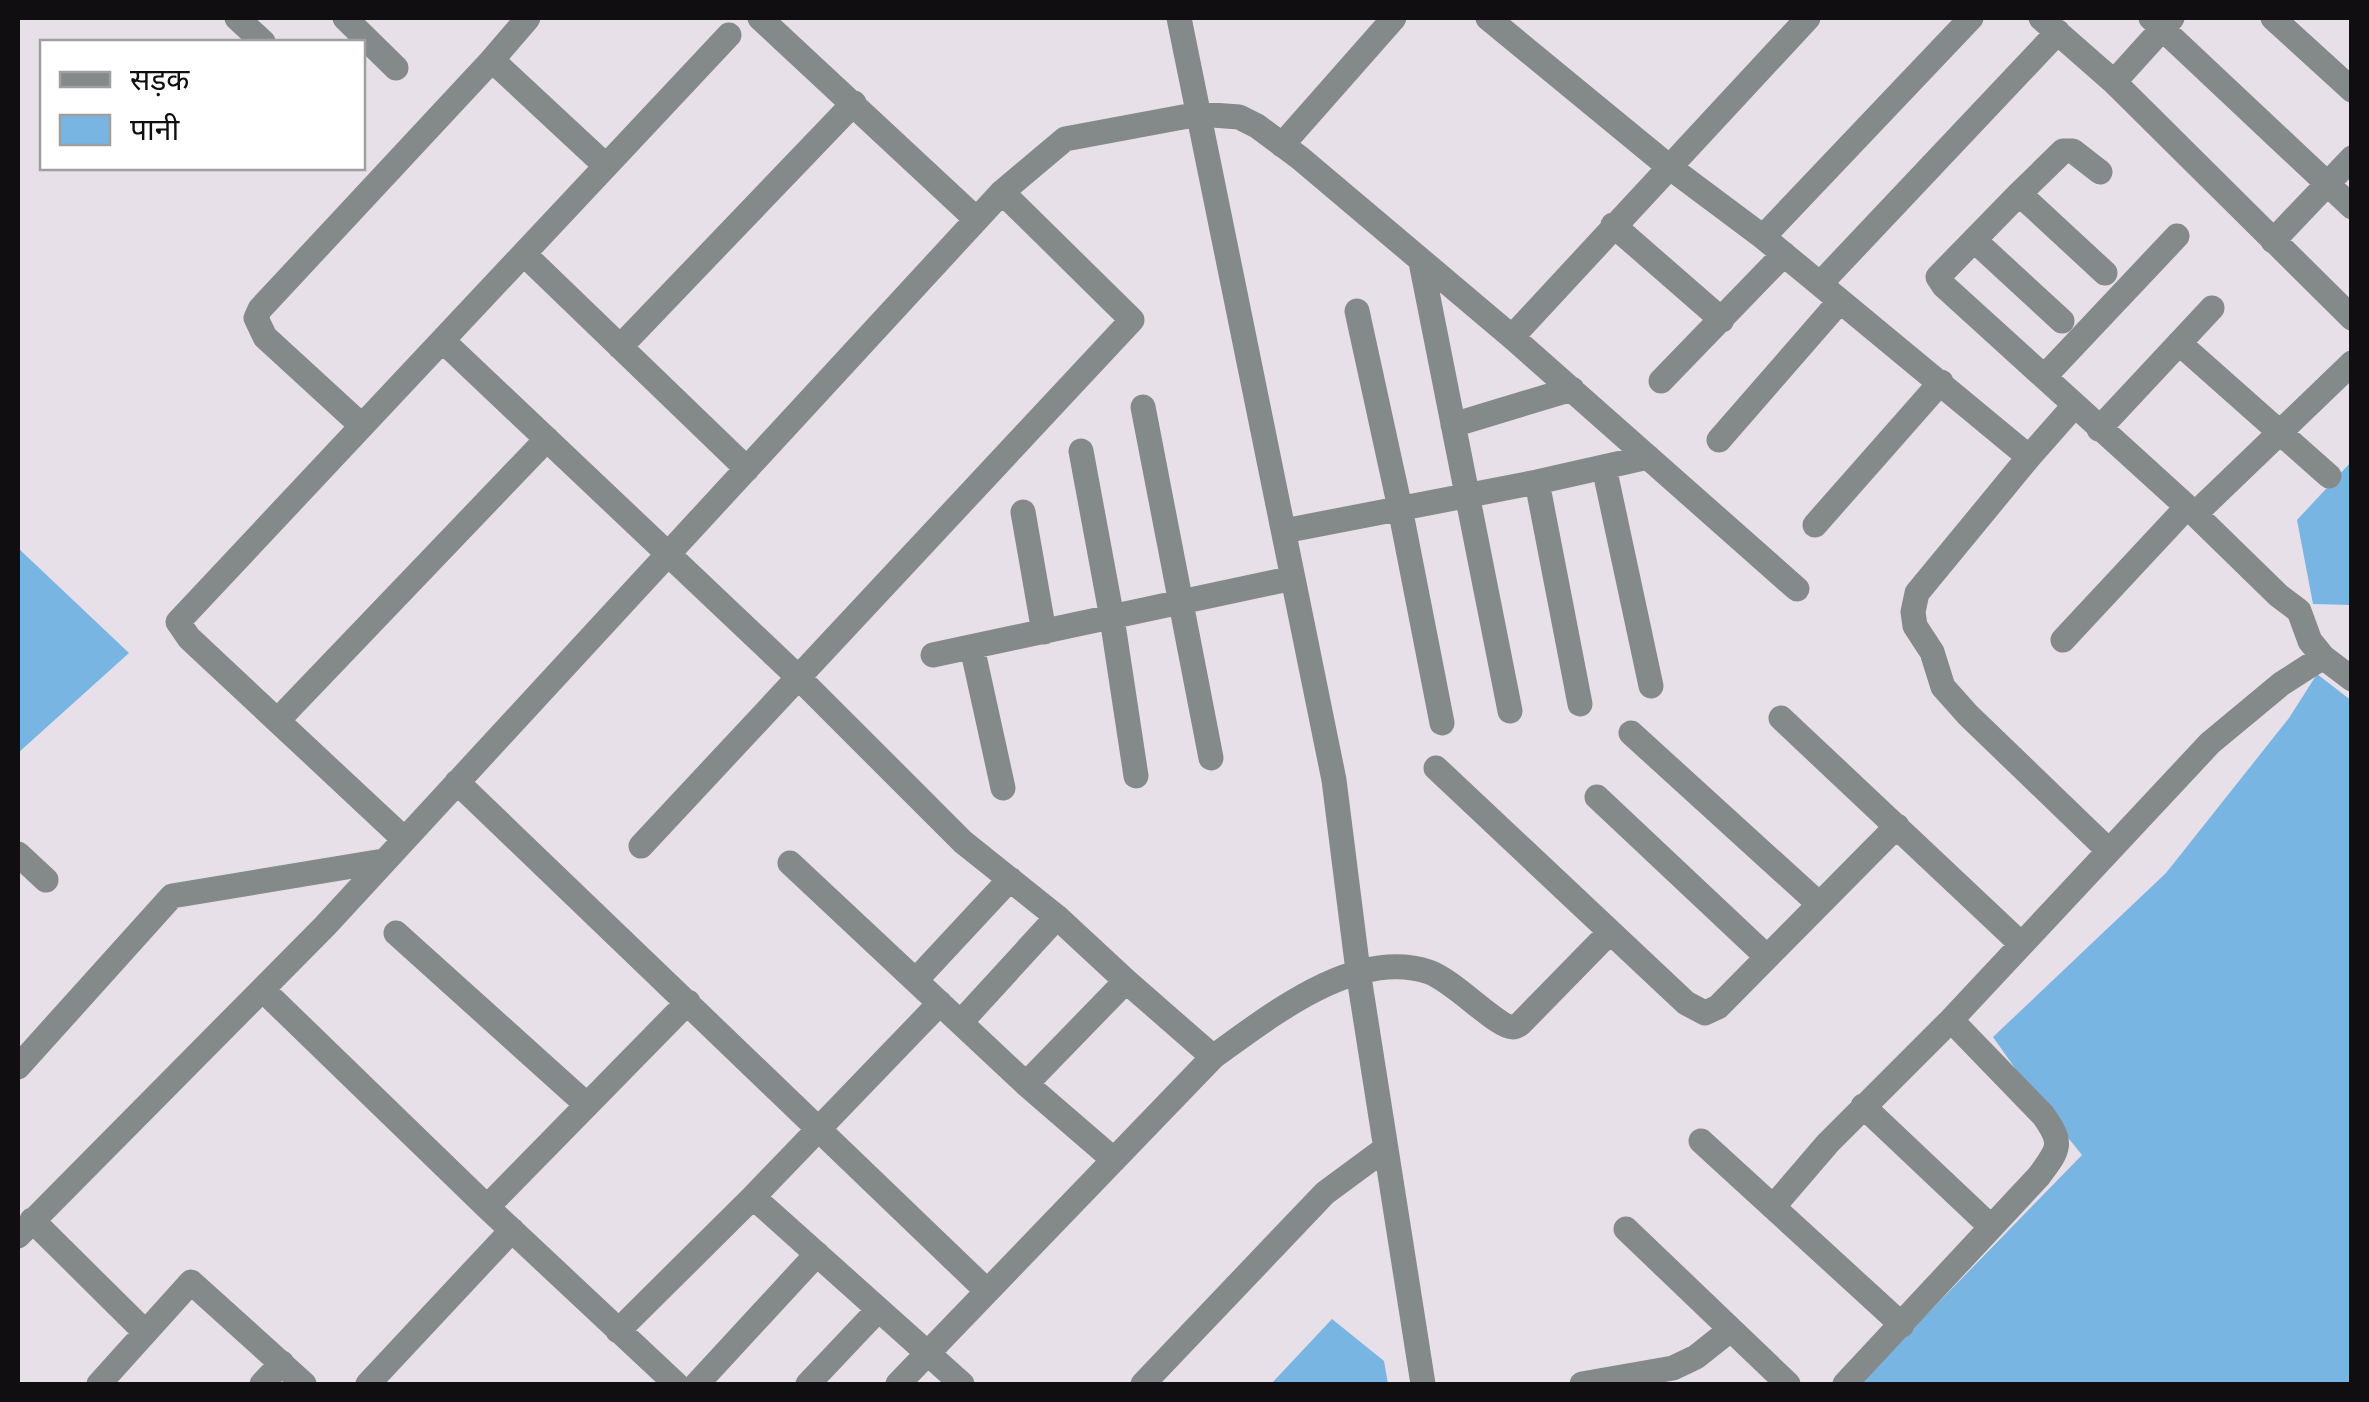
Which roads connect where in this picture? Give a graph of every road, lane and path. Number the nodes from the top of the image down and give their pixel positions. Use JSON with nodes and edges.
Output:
{"nodes":[{"id":1,"x":237,"y":18,"type":"edge"},
{"id":2,"x":345,"y":18,"type":"edge"},
{"id":3,"x":528,"y":18,"type":"edge"},
{"id":4,"x":760,"y":18,"type":"edge"},
{"id":5,"x":1179,"y":18,"type":"edge"},
{"id":6,"x":1394,"y":18,"type":"edge"},
{"id":7,"x":1488,"y":18,"type":"edge"},
{"id":8,"x":1808,"y":18,"type":"edge"},
{"id":9,"x":1971,"y":18,"type":"edge"},
{"id":10,"x":2273,"y":18,"type":"edge"},
{"id":11,"x":2162,"y":21,"type":"edge"},
{"id":12,"x":2050,"y":25,"type":"edge"},
{"id":13,"x":729,"y":36,"type":"dead end"},
{"id":14,"x":261,"y":40,"type":"edge"},
{"id":15,"x":492,"y":60,"type":"junction"},
{"id":16,"x":396,"y":68,"type":"dead end"},
{"id":17,"x":2114,"y":82,"type":"junction"},
{"id":18,"x":2352,"y":90,"type":"edge"},
{"id":19,"x":854,"y":103,"type":"junction"},
{"id":20,"x":1199,"y":114,"type":"junction"},
{"id":21,"x":1282,"y":144,"type":"junction"},
{"id":22,"x":2352,"y":158,"type":"edge"},
{"id":23,"x":606,"y":166,"type":"junction"},
{"id":24,"x":1668,"y":166,"type":"junction"},
{"id":25,"x":2100,"y":172,"type":"dead end"},
{"id":26,"x":2326,"y":184,"type":"junction"},
{"id":27,"x":1002,"y":192,"type":"junction"},
{"id":28,"x":2018,"y":196,"type":"junction"},
{"id":29,"x":2352,"y":207,"type":"edge"},
{"id":30,"x":976,"y":219,"type":"junction"},
{"id":31,"x":1614,"y":225,"type":"junction"},
{"id":32,"x":2178,"y":236,"type":"dead end"},
{"id":33,"x":1763,"y":237,"type":"junction"},
{"id":34,"x":1974,"y":240,"type":"junction"},
{"id":35,"x":2273,"y":241,"type":"junction"},
{"id":36,"x":524,"y":254,"type":"junction"},
{"id":37,"x":1784,"y":254,"type":"junction"},
{"id":38,"x":1421,"y":262,"type":"junction"},
{"id":39,"x":2105,"y":273,"type":"dead end"},
{"id":40,"x":1830,"y":292,"type":"junction"},
{"id":41,"x":2212,"y":308,"type":"dead end"},
{"id":42,"x":1356,"y":311,"type":"dead end"},
{"id":43,"x":2352,"y":318,"type":"edge"},
{"id":44,"x":1722,"y":320,"type":"junction"},
{"id":45,"x":2062,"y":321,"type":"dead end"},
{"id":46,"x":1512,"y":337,"type":"junction"},
{"id":47,"x":443,"y":341,"type":"junction"},
{"id":48,"x":2179,"y":343,"type":"junction"},
{"id":49,"x":620,"y":346,"type":"junction"},
{"id":50,"x":2352,"y":363,"type":"edge"},
{"id":51,"x":2044,"y":377,"type":"junction"},
{"id":52,"x":1661,"y":381,"type":"dead end"},
{"id":53,"x":1940,"y":382,"type":"junction"},
{"id":54,"x":1572,"y":389,"type":"junction"},
{"id":55,"x":2074,"y":406,"type":"junction"},
{"id":56,"x":1143,"y":407,"type":"dead end"},
{"id":57,"x":1454,"y":425,"type":"junction"},
{"id":58,"x":362,"y":426,"type":"junction"},
{"id":59,"x":2098,"y":429,"type":"junction"},
{"id":60,"x":2279,"y":432,"type":"junction"},
{"id":61,"x":547,"y":439,"type":"junction"},
{"id":62,"x":1720,"y":440,"type":"dead end"},
{"id":63,"x":1081,"y":452,"type":"dead end"},
{"id":64,"x":1648,"y":457,"type":"junction"},
{"id":65,"x":2028,"y":457,"type":"junction"},
{"id":66,"x":1604,"y":467,"type":"junction"},
{"id":67,"x":747,"y":468,"type":"junction"},
{"id":68,"x":2328,"y":476,"type":"dead end"},
{"id":69,"x":1537,"y":482,"type":"junction"},
{"id":70,"x":1468,"y":494,"type":"junction"},
{"id":71,"x":1400,"y":508,"type":"junction"},
{"id":72,"x":2191,"y":511,"type":"junction"},
{"id":73,"x":1023,"y":512,"type":"dead end"},
{"id":74,"x":1815,"y":526,"type":"dead end"},
{"id":75,"x":1284,"y":531,"type":"junction"},
{"id":76,"x":668,"y":554,"type":"junction"},
{"id":77,"x":1293,"y":578,"type":"junction"},
{"id":78,"x":1797,"y":588,"type":"dead end"},
{"id":79,"x":1179,"y":603,"type":"junction"},
{"id":80,"x":1112,"y":618,"type":"junction"},
{"id":81,"x":1044,"y":632,"type":"junction"},
{"id":82,"x":2063,"y":640,"type":"dead end"},
{"id":83,"x":972,"y":647,"type":"junction"},
{"id":84,"x":2317,"y":649,"type":"junction"},
{"id":85,"x":934,"y":655,"type":"dead end"},
{"id":86,"x":799,"y":678,"type":"junction"},
{"id":87,"x":2352,"y":679,"type":"edge"},
{"id":88,"x":1651,"y":686,"type":"dead end"},
{"id":89,"x":1580,"y":704,"type":"dead end"},
{"id":90,"x":1510,"y":711,"type":"dead end"},
{"id":91,"x":1781,"y":718,"type":"dead end"},
{"id":92,"x":278,"y":720,"type":"junction"},
{"id":93,"x":1442,"y":723,"type":"dead end"},
{"id":94,"x":1631,"y":733,"type":"dead end"},
{"id":95,"x":1211,"y":758,"type":"dead end"},
{"id":96,"x":1436,"y":768,"type":"dead end"},
{"id":97,"x":1136,"y":776,"type":"dead end"},
{"id":98,"x":457,"y":782,"type":"junction"},
{"id":99,"x":1003,"y":788,"type":"dead end"},
{"id":100,"x":1597,"y":797,"type":"dead end"},
{"id":101,"x":1897,"y":826,"type":"junction"},
{"id":102,"x":404,"y":839,"type":"junction"},
{"id":103,"x":641,"y":846,"type":"dead end"},
{"id":104,"x":2108,"y":850,"type":"junction"},
{"id":105,"x":18,"y":854,"type":"edge"},
{"id":106,"x":790,"y":863,"type":"dead end"},
{"id":107,"x":376,"y":869,"type":"junction"},
{"id":108,"x":1010,"y":879,"type":"junction"},
{"id":109,"x":46,"y":880,"type":"dead end"},
{"id":110,"x":1820,"y":904,"type":"junction"},
{"id":111,"x":1057,"y":917,"type":"junction"},
{"id":112,"x":1610,"y":932,"type":"junction"},
{"id":113,"x":396,"y":933,"type":"dead end"},
{"id":114,"x":2022,"y":944,"type":"junction"},
{"id":115,"x":1766,"y":956,"type":"junction"},
{"id":116,"x":1358,"y":971,"type":"junction"},
{"id":117,"x":916,"y":980,"type":"junction"},
{"id":118,"x":1126,"y":981,"type":"junction"},
{"id":119,"x":263,"y":990,"type":"junction"},
{"id":120,"x":688,"y":1002,"type":"junction"},
{"id":121,"x":940,"y":1002,"type":"junction"},
{"id":122,"x":1951,"y":1020,"type":"junction"},
{"id":123,"x":961,"y":1022,"type":"junction"},
{"id":124,"x":1213,"y":1058,"type":"junction"},
{"id":125,"x":18,"y":1067,"type":"edge"},
{"id":126,"x":1026,"y":1084,"type":"junction"},
{"id":127,"x":586,"y":1105,"type":"junction"},
{"id":128,"x":1863,"y":1106,"type":"junction"},
{"id":129,"x":819,"y":1128,"type":"junction"},
{"id":130,"x":1701,"y":1141,"type":"dead end"},
{"id":131,"x":1386,"y":1148,"type":"junction"},
{"id":132,"x":1114,"y":1160,"type":"junction"},
{"id":133,"x":753,"y":1197,"type":"junction"},
{"id":134,"x":487,"y":1206,"type":"junction"},
{"id":135,"x":1773,"y":1207,"type":"junction"},
{"id":136,"x":1990,"y":1226,"type":"junction"},
{"id":137,"x":25,"y":1228,"type":"edge"},
{"id":138,"x":1626,"y":1229,"type":"dead end"},
{"id":139,"x":512,"y":1230,"type":"junction"},
{"id":140,"x":817,"y":1254,"type":"junction"},
{"id":141,"x":986,"y":1290,"type":"junction"},
{"id":142,"x":878,"y":1310,"type":"junction"},
{"id":143,"x":1902,"y":1324,"type":"junction"},
{"id":144,"x":1730,"y":1330,"type":"junction"},
{"id":145,"x":618,"y":1331,"type":"junction"},
{"id":146,"x":145,"y":1332,"type":"junction"},
{"id":147,"x":927,"y":1354,"type":"junction"},
{"id":148,"x":282,"y":1364,"type":"junction"},
{"id":149,"x":99,"y":1384,"type":"edge"},
{"id":150,"x":262,"y":1384,"type":"edge"},
{"id":151,"x":304,"y":1384,"type":"edge"},
{"id":152,"x":368,"y":1384,"type":"edge"},
{"id":153,"x":676,"y":1384,"type":"edge"},
{"id":154,"x":697,"y":1384,"type":"edge"},
{"id":155,"x":808,"y":1384,"type":"edge"},
{"id":156,"x":898,"y":1384,"type":"edge"},
{"id":157,"x":962,"y":1384,"type":"edge"},
{"id":158,"x":1143,"y":1384,"type":"edge"},
{"id":159,"x":1423,"y":1384,"type":"edge"},
{"id":160,"x":1582,"y":1384,"type":"edge"},
{"id":161,"x":1788,"y":1384,"type":"edge"},
{"id":162,"x":1845,"y":1384,"type":"edge"}],
"edges":[{"from":1,"to":14,"type":"street"},
{"from":2,"to":16,"type":"street"},
{"from":3,"to":15,"type":"street"},
{"from":4,"to":19,"type":"street"},
{"from":5,"to":20,"type":"street"},
{"from":6,"to":21,"type":"street"},
{"from":7,"to":24,"type":"street"},
{"from":8,"to":24,"type":"street"},
{"from":9,"to":33,"type":"street"},
{"from":10,"to":18,"type":"street"},
{"from":11,"to":17,"type":"street"},
{"from":11,"to":26,"type":"street"},
{"from":12,"to":17,"type":"street"},
{"from":12,"to":40,"type":"street"},
{"from":13,"to":23,"type":"street"},
{"from":15,"to":23,"type":"street"},
{"from":15,"to":58,"type":"street"},
{"from":17,"to":35,"type":"street"},
{"from":19,"to":30,"type":"street"},
{"from":19,"to":49,"type":"street"},
{"from":20,"to":21,"type":"street"},
{"from":20,"to":27,"type":"street"},
{"from":20,"to":75,"type":"street"},
{"from":21,"to":38,"type":"street"},
{"from":22,"to":26,"type":"street"},
{"from":23,"to":36,"type":"street"},
{"from":24,"to":31,"type":"street"},
{"from":24,"to":33,"type":"street"},
{"from":25,"to":28,"type":"street"},
{"from":26,"to":29,"type":"street"},
{"from":26,"to":35,"type":"street"},
{"from":27,"to":30,"type":"street"},
{"from":27,"to":86,"type":"street"},
{"from":28,"to":34,"type":"street"},
{"from":28,"to":39,"type":"street"},
{"from":30,"to":67,"type":"street"},
{"from":31,"to":44,"type":"street"},
{"from":31,"to":46,"type":"street"},
{"from":32,"to":51,"type":"street"},
{"from":33,"to":37,"type":"street"},
{"from":34,"to":45,"type":"street"},
{"from":34,"to":51,"type":"street"},
{"from":35,"to":43,"type":"street"},
{"from":36,"to":47,"type":"street"},
{"from":36,"to":49,"type":"street"},
{"from":37,"to":40,"type":"street"},
{"from":37,"to":44,"type":"street"},
{"from":38,"to":46,"type":"street"},
{"from":38,"to":57,"type":"street"},
{"from":40,"to":53,"type":"street"},
{"from":40,"to":62,"type":"street"},
{"from":41,"to":48,"type":"street"},
{"from":42,"to":71,"type":"street"},
{"from":44,"to":52,"type":"street"},
{"from":46,"to":54,"type":"street"},
{"from":47,"to":58,"type":"street"},
{"from":47,"to":61,"type":"street"},
{"from":48,"to":59,"type":"street"},
{"from":48,"to":60,"type":"street"},
{"from":49,"to":67,"type":"street"},
{"from":50,"to":60,"type":"street"},
{"from":51,"to":55,"type":"street"},
{"from":53,"to":65,"type":"street"},
{"from":53,"to":74,"type":"street"},
{"from":54,"to":57,"type":"street"},
{"from":54,"to":64,"type":"street"},
{"from":55,"to":59,"type":"street"},
{"from":55,"to":65,"type":"street"},
{"from":56,"to":79,"type":"street"},
{"from":57,"to":70,"type":"street"},
{"from":58,"to":92,"type":"street"},
{"from":59,"to":72,"type":"street"},
{"from":60,"to":68,"type":"street"},
{"from":60,"to":72,"type":"street"},
{"from":61,"to":76,"type":"street"},
{"from":61,"to":92,"type":"street"},
{"from":63,"to":80,"type":"street"},
{"from":64,"to":66,"type":"street"},
{"from":64,"to":78,"type":"street"},
{"from":65,"to":104,"type":"street"},
{"from":66,"to":69,"type":"street"},
{"from":66,"to":88,"type":"street"},
{"from":67,"to":76,"type":"street"},
{"from":69,"to":70,"type":"street"},
{"from":69,"to":89,"type":"street"},
{"from":70,"to":71,"type":"street"},
{"from":70,"to":90,"type":"street"},
{"from":71,"to":75,"type":"street"},
{"from":71,"to":93,"type":"street"},
{"from":72,"to":82,"type":"street"},
{"from":72,"to":84,"type":"street"},
{"from":73,"to":81,"type":"street"},
{"from":75,"to":77,"type":"street"},
{"from":76,"to":86,"type":"street"},
{"from":76,"to":98,"type":"street"},
{"from":77,"to":79,"type":"street"},
{"from":77,"to":116,"type":"street"},
{"from":79,"to":80,"type":"street"},
{"from":79,"to":95,"type":"street"},
{"from":80,"to":81,"type":"street"},
{"from":80,"to":97,"type":"street"},
{"from":81,"to":83,"type":"street"},
{"from":83,"to":85,"type":"street"},
{"from":83,"to":99,"type":"street"},
{"from":84,"to":87,"type":"street"},
{"from":84,"to":104,"type":"street"},
{"from":86,"to":103,"type":"street"},
{"from":86,"to":108,"type":"street"},
{"from":91,"to":101,"type":"street"},
{"from":92,"to":102,"type":"street"},
{"from":94,"to":110,"type":"street"},
{"from":96,"to":112,"type":"street"},
{"from":98,"to":102,"type":"street"},
{"from":98,"to":120,"type":"street"},
{"from":100,"to":115,"type":"street"},
{"from":101,"to":110,"type":"street"},
{"from":101,"to":114,"type":"street"},
{"from":102,"to":107,"type":"street"},
{"from":104,"to":114,"type":"street"},
{"from":105,"to":109,"type":"street"},
{"from":106,"to":117,"type":"street"},
{"from":107,"to":119,"type":"street"},
{"from":107,"to":125,"type":"street"},
{"from":108,"to":111,"type":"street"},
{"from":108,"to":117,"type":"street"},
{"from":110,"to":115,"type":"street"},
{"from":111,"to":118,"type":"street"},
{"from":111,"to":123,"type":"street"},
{"from":112,"to":115,"type":"street"},
{"from":112,"to":116,"type":"street"},
{"from":113,"to":127,"type":"street"},
{"from":114,"to":122,"type":"street"},
{"from":116,"to":124,"type":"street"},
{"from":116,"to":131,"type":"street"},
{"from":117,"to":121,"type":"street"},
{"from":118,"to":124,"type":"street"},
{"from":118,"to":126,"type":"street"},
{"from":119,"to":134,"type":"street"},
{"from":119,"to":137,"type":"street"},
{"from":120,"to":127,"type":"street"},
{"from":120,"to":129,"type":"street"},
{"from":121,"to":123,"type":"street"},
{"from":121,"to":129,"type":"street"},
{"from":122,"to":128,"type":"street"},
{"from":122,"to":136,"type":"street"},
{"from":123,"to":126,"type":"street"},
{"from":124,"to":132,"type":"street"},
{"from":126,"to":132,"type":"street"},
{"from":127,"to":134,"type":"street"},
{"from":128,"to":135,"type":"street"},
{"from":128,"to":136,"type":"street"},
{"from":129,"to":133,"type":"street"},
{"from":129,"to":141,"type":"street"},
{"from":130,"to":135,"type":"street"},
{"from":131,"to":158,"type":"street"},
{"from":131,"to":159,"type":"street"},
{"from":132,"to":141,"type":"street"},
{"from":133,"to":140,"type":"street"},
{"from":133,"to":145,"type":"street"},
{"from":134,"to":139,"type":"street"},
{"from":135,"to":143,"type":"street"},
{"from":136,"to":143,"type":"street"},
{"from":137,"to":146,"type":"street"},
{"from":138,"to":144,"type":"street"},
{"from":139,"to":145,"type":"street"},
{"from":139,"to":152,"type":"street"},
{"from":140,"to":142,"type":"street"},
{"from":140,"to":154,"type":"street"},
{"from":141,"to":147,"type":"street"},
{"from":142,"to":147,"type":"street"},
{"from":142,"to":155,"type":"street"},
{"from":143,"to":162,"type":"street"},
{"from":144,"to":160,"type":"street"},
{"from":144,"to":161,"type":"street"},
{"from":145,"to":153,"type":"street"},
{"from":146,"to":148,"type":"street"},
{"from":146,"to":149,"type":"street"},
{"from":147,"to":156,"type":"street"},
{"from":147,"to":157,"type":"street"},
{"from":148,"to":150,"type":"street"},
{"from":148,"to":151,"type":"street"}]}
